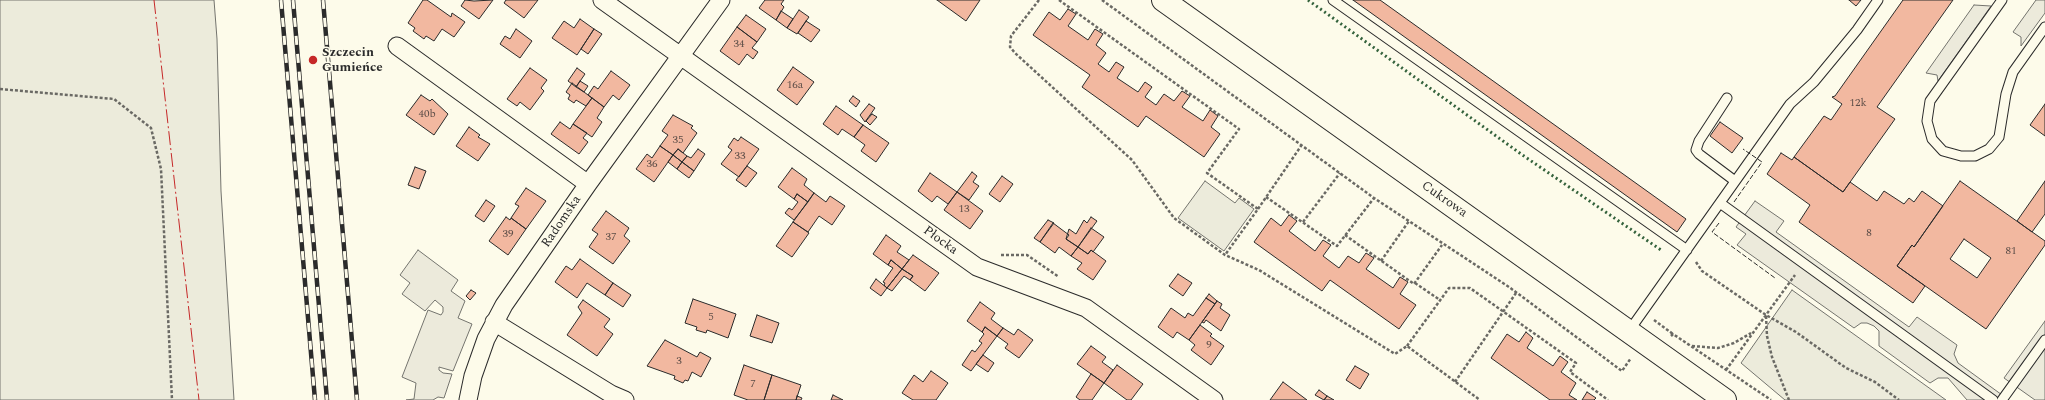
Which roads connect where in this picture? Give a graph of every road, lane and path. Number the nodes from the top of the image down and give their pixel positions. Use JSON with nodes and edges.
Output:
{"nodes":[{"id":1,"x":602,"y":0,"type":"edge"},
{"id":2,"x":721,"y":0,"type":"edge"},
{"id":3,"x":1040,"y":0,"type":"edge"},
{"id":4,"x":1059,"y":0,"type":"edge"},
{"id":5,"x":1102,"y":0,"type":"edge"},
{"id":6,"x":1163,"y":0,"type":"edge"},
{"id":7,"x":1333,"y":0,"type":"edge"},
{"id":8,"x":1878,"y":0,"type":"edge"},
{"id":9,"x":2002,"y":0,"type":"edge"},
{"id":10,"x":2045,"y":27,"type":"edge"},
{"id":11,"x":397,"y":46,"type":"dead end"},
{"id":12,"x":680,"y":56,"type":"junction"},
{"id":13,"x":0,"y":89,"type":"edge"},
{"id":14,"x":1727,"y":98,"type":"dead end"},
{"id":15,"x":1301,"y":146,"type":"junction"},
{"id":16,"x":1340,"y":173,"type":"junction"},
{"id":17,"x":1735,"y":181,"type":"junction"},
{"id":18,"x":588,"y":184,"type":"junction"},
{"id":19,"x":1266,"y":197,"type":"junction"},
{"id":20,"x":1374,"y":198,"type":"junction"},
{"id":21,"x":1720,"y":203,"type":"junction"},
{"id":22,"x":1258,"y":209,"type":"junction"},
{"id":23,"x":1409,"y":221,"type":"junction"},
{"id":24,"x":1303,"y":222,"type":"junction"},
{"id":25,"x":1345,"y":235,"type":"junction"},
{"id":26,"x":1442,"y":245,"type":"junction"},
{"id":27,"x":1687,"y":250,"type":"junction"},
{"id":28,"x":996,"y":255,"type":"dead end"},
{"id":29,"x":1225,"y":255,"type":"junction"},
{"id":30,"x":1381,"y":261,"type":"junction"},
{"id":31,"x":1059,"y":278,"type":"dead end"},
{"id":32,"x":1415,"y":282,"type":"junction"},
{"id":33,"x":1790,"y":282,"type":"dead end"},
{"id":34,"x":1516,"y":293,"type":"junction"},
{"id":35,"x":1440,"y":300,"type":"junction"},
{"id":36,"x":1503,"y":312,"type":"junction"},
{"id":37,"x":1643,"y":312,"type":"junction"},
{"id":38,"x":1766,"y":315,"type":"junction"},
{"id":39,"x":494,"y":322,"type":"junction"},
{"id":40,"x":1756,"y":329,"type":"junction"},
{"id":41,"x":1629,"y":331,"type":"junction"},
{"id":42,"x":1673,"y":334,"type":"junction"},
{"id":43,"x":1669,"y":339,"type":"dead end"},
{"id":44,"x":2045,"y":340,"type":"edge"},
{"id":45,"x":1690,"y":345,"type":"junction"},
{"id":46,"x":1407,"y":346,"type":"junction"},
{"id":47,"x":1635,"y":354,"type":"dead end"},
{"id":48,"x":1726,"y":370,"type":"junction"},
{"id":49,"x":1455,"y":382,"type":"junction"},
{"id":50,"x":172,"y":400,"type":"edge"},
{"id":51,"x":468,"y":400,"type":"edge"},
{"id":52,"x":624,"y":400,"type":"edge"},
{"id":53,"x":1214,"y":400,"type":"edge"},
{"id":54,"x":1480,"y":400,"type":"edge"},
{"id":55,"x":1608,"y":400,"type":"edge"},
{"id":56,"x":1725,"y":400,"type":"edge"},
{"id":57,"x":1771,"y":400,"type":"edge"},
{"id":58,"x":1789,"y":400,"type":"edge"},
{"id":59,"x":1898,"y":400,"type":"edge"},
{"id":60,"x":1993,"y":400,"type":"edge"},
{"id":61,"x":2002,"y":400,"type":"edge"}],
"edges":[{"from":1,"to":12,"type":"street"},
{"from":2,"to":12,"type":"street","name":"Radomska"},
{"from":3,"to":29,"type":"path"},
{"from":4,"to":22,"type":"path"},
{"from":5,"to":15,"type":"path"},
{"from":6,"to":41,"type":"street","name":"Cukrowa"},
{"from":7,"to":27,"type":"lane"},
{"from":8,"to":17,"type":"lane"},
{"from":9,"to":10,"type":"lane"},
{"from":11,"to":18,"type":"street"},
{"from":12,"to":18,"type":"street","name":"Radomska"},
{"from":12,"to":53,"type":"street","name":"Płocka"},
{"from":13,"to":50,"type":"path"},
{"from":14,"to":17,"type":"lane"},
{"from":15,"to":16,"type":"path"},
{"from":15,"to":19,"type":"path"},
{"from":16,"to":20,"type":"path"},
{"from":16,"to":24,"type":"path"},
{"from":17,"to":21,"type":"lane"},
{"from":18,"to":39,"type":"street","name":"Radomska"},
{"from":19,"to":22,"type":"path"},
{"from":19,"to":24,"type":"path"},
{"from":20,"to":23,"type":"path"},
{"from":20,"to":25,"type":"path"},
{"from":21,"to":27,"type":"lane"},
{"from":21,"to":60,"type":"lane"},
{"from":22,"to":29,"type":"path"},
{"from":23,"to":26,"type":"path"},
{"from":23,"to":30,"type":"path"},
{"from":24,"to":25,"type":"path"},
{"from":25,"to":30,"type":"path"},
{"from":26,"to":32,"type":"path"},
{"from":26,"to":34,"type":"path"},
{"from":27,"to":37,"type":"lane"},
{"from":27,"to":38,"type":"path"},
{"from":28,"to":31,"type":"path"},
{"from":29,"to":46,"type":"path"},
{"from":30,"to":32,"type":"path"},
{"from":32,"to":35,"type":"path"},
{"from":33,"to":38,"type":"path"},
{"from":34,"to":36,"type":"path"},
{"from":34,"to":47,"type":"path"},
{"from":35,"to":36,"type":"path"},
{"from":35,"to":46,"type":"path"},
{"from":36,"to":49,"type":"path"},
{"from":36,"to":55,"type":"path"},
{"from":37,"to":41,"type":"lane"},
{"from":37,"to":42,"type":"path"},
{"from":38,"to":40,"type":"path"},
{"from":38,"to":58,"type":"path"},
{"from":38,"to":59,"type":"path"},
{"from":39,"to":51,"type":"street","name":"Radomska"},
{"from":39,"to":52,"type":"street"},
{"from":40,"to":45,"type":"path"},
{"from":40,"to":48,"type":"path"},
{"from":41,"to":56,"type":"street","name":"Cukrowa"},
{"from":42,"to":43,"type":"path"},
{"from":42,"to":45,"type":"path"},
{"from":44,"to":61,"type":"lane"},
{"from":45,"to":48,"type":"path"},
{"from":46,"to":49,"type":"path"},
{"from":48,"to":57,"type":"path"},
{"from":49,"to":54,"type":"path"}]}
